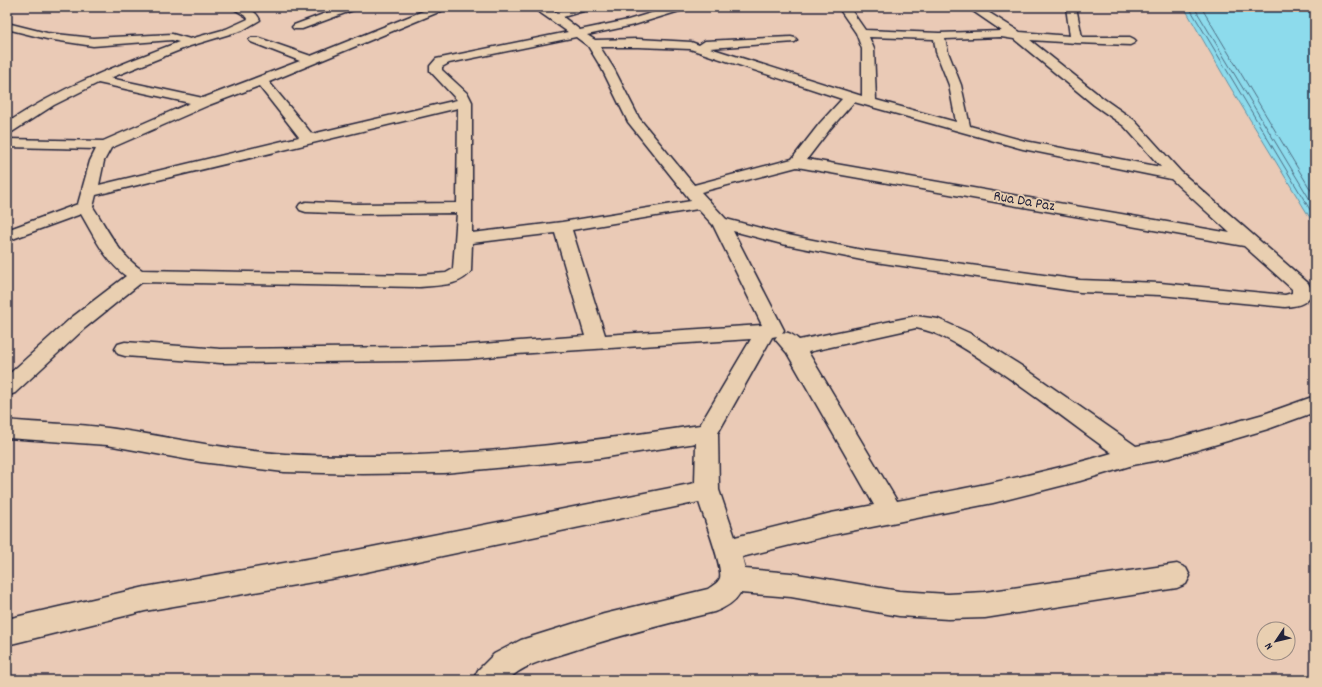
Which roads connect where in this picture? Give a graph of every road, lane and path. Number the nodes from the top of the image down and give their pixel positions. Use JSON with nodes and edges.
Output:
{"nodes":[{"id":1,"x":352,"y":7,"type":"edge"},
{"id":2,"x":442,"y":7,"type":"edge"},
{"id":3,"x":586,"y":7,"type":"edge"},
{"id":4,"x":682,"y":7,"type":"edge"},
{"id":5,"x":843,"y":7,"type":"edge"},
{"id":6,"x":972,"y":7,"type":"edge"},
{"id":7,"x":1071,"y":7,"type":"edge"},
{"id":8,"x":245,"y":8,"type":"edge"},
{"id":9,"x":545,"y":12,"type":"edge"},
{"id":10,"x":7,"y":26,"type":"edge"},
{"id":11,"x":298,"y":26,"type":"dead end"},
{"id":12,"x":862,"y":33,"type":"junction"},
{"id":13,"x":1017,"y":35,"type":"junction"},
{"id":14,"x":939,"y":36,"type":"junction"},
{"id":15,"x":584,"y":38,"type":"junction"},
{"id":16,"x":255,"y":40,"type":"dead end"},
{"id":17,"x":790,"y":40,"type":"dead end"},
{"id":18,"x":1077,"y":40,"type":"junction"},
{"id":19,"x":1130,"y":41,"type":"dead end"},
{"id":20,"x":190,"y":42,"type":"junction"},
{"id":21,"x":691,"y":46,"type":"junction"},
{"id":22,"x":310,"y":60,"type":"junction"},
{"id":23,"x":96,"y":79,"type":"junction"},
{"id":24,"x":261,"y":81,"type":"junction"},
{"id":25,"x":851,"y":97,"type":"junction"},
{"id":26,"x":204,"y":102,"type":"junction"},
{"id":27,"x":465,"y":102,"type":"junction"},
{"id":28,"x":869,"y":102,"type":"junction"},
{"id":29,"x":7,"y":128,"type":"edge"},
{"id":30,"x":964,"y":129,"type":"junction"},
{"id":31,"x":307,"y":138,"type":"junction"},
{"id":32,"x":7,"y":143,"type":"edge"},
{"id":33,"x":105,"y":146,"type":"junction"},
{"id":34,"x":798,"y":162,"type":"junction"},
{"id":35,"x":1176,"y":175,"type":"junction"},
{"id":36,"x":697,"y":197,"type":"junction"},
{"id":37,"x":86,"y":199,"type":"junction"},
{"id":38,"x":306,"y":207,"type":"dead end"},
{"id":39,"x":465,"y":208,"type":"junction"},
{"id":40,"x":720,"y":223,"type":"junction"},
{"id":41,"x":562,"y":227,"type":"junction"},
{"id":42,"x":7,"y":236,"type":"edge"},
{"id":43,"x":464,"y":239,"type":"junction"},
{"id":44,"x":1250,"y":242,"type":"junction"},
{"id":45,"x":138,"y":276,"type":"junction"},
{"id":46,"x":1309,"y":298,"type":"edge"},
{"id":47,"x":769,"y":331,"type":"junction"},
{"id":48,"x":597,"y":342,"type":"junction"},
{"id":49,"x":795,"y":348,"type":"junction"},
{"id":50,"x":125,"y":349,"type":"dead end"},
{"id":51,"x":7,"y":388,"type":"edge"},
{"id":52,"x":1315,"y":404,"type":"edge"},
{"id":53,"x":7,"y":429,"type":"edge"},
{"id":54,"x":707,"y":433,"type":"junction"},
{"id":55,"x":1133,"y":456,"type":"junction"},
{"id":56,"x":707,"y":490,"type":"junction"},
{"id":57,"x":891,"y":513,"type":"junction"},
{"id":58,"x":727,"y":550,"type":"junction"},
{"id":59,"x":1177,"y":576,"type":"dead end"},
{"id":60,"x":733,"y":581,"type":"junction"},
{"id":61,"x":7,"y":632,"type":"edge"},
{"id":62,"x":488,"y":680,"type":"edge"}],
"edges":[{"from":1,"to":11,"type":"street"},
{"from":2,"to":22,"type":"street"},
{"from":3,"to":9,"type":"street"},
{"from":4,"to":15,"type":"street"},
{"from":5,"to":12,"type":"street"},
{"from":6,"to":13,"type":"street"},
{"from":7,"to":18,"type":"street"},
{"from":8,"to":20,"type":"street"},
{"from":9,"to":15,"type":"street"},
{"from":10,"to":20,"type":"street"},
{"from":12,"to":14,"type":"street"},
{"from":12,"to":28,"type":"street"},
{"from":13,"to":14,"type":"street"},
{"from":13,"to":18,"type":"street"},
{"from":13,"to":35,"type":"street"},
{"from":14,"to":30,"type":"street"},
{"from":15,"to":21,"type":"street"},
{"from":15,"to":27,"type":"street"},
{"from":15,"to":36,"type":"street"},
{"from":16,"to":22,"type":"street"},
{"from":17,"to":21,"type":"street"},
{"from":18,"to":19,"type":"street"},
{"from":20,"to":23,"type":"street"},
{"from":21,"to":25,"type":"street"},
{"from":22,"to":24,"type":"street"},
{"from":23,"to":26,"type":"street"},
{"from":23,"to":29,"type":"street"},
{"from":24,"to":26,"type":"street"},
{"from":24,"to":31,"type":"street"},
{"from":25,"to":28,"type":"street"},
{"from":25,"to":34,"type":"street"},
{"from":26,"to":33,"type":"street"},
{"from":27,"to":31,"type":"street"},
{"from":27,"to":39,"type":"street"},
{"from":28,"to":30,"type":"street"},
{"from":30,"to":35,"type":"street"},
{"from":31,"to":37,"type":"street"},
{"from":32,"to":33,"type":"street"},
{"from":33,"to":37,"type":"street"},
{"from":34,"to":36,"type":"street"},
{"from":34,"to":44,"type":"street","name":"Rua Da Paz"},
{"from":35,"to":44,"type":"street"},
{"from":36,"to":40,"type":"street"},
{"from":36,"to":41,"type":"street"},
{"from":37,"to":42,"type":"street"},
{"from":37,"to":45,"type":"street"},
{"from":38,"to":39,"type":"street"},
{"from":39,"to":43,"type":"street"},
{"from":40,"to":46,"type":"street"},
{"from":40,"to":47,"type":"street"},
{"from":41,"to":43,"type":"street"},
{"from":41,"to":48,"type":"street"},
{"from":43,"to":45,"type":"street"},
{"from":44,"to":46,"type":"street"},
{"from":45,"to":51,"type":"street"},
{"from":47,"to":48,"type":"street"},
{"from":47,"to":49,"type":"street"},
{"from":47,"to":54,"type":"street"},
{"from":48,"to":50,"type":"street"},
{"from":49,"to":55,"type":"street"},
{"from":49,"to":57,"type":"street"},
{"from":52,"to":55,"type":"street"},
{"from":53,"to":54,"type":"street"},
{"from":54,"to":56,"type":"street"},
{"from":55,"to":57,"type":"street"},
{"from":56,"to":58,"type":"street"},
{"from":56,"to":61,"type":"street"},
{"from":57,"to":58,"type":"street"},
{"from":58,"to":60,"type":"street"},
{"from":59,"to":60,"type":"street"},
{"from":60,"to":62,"type":"street"}]}
